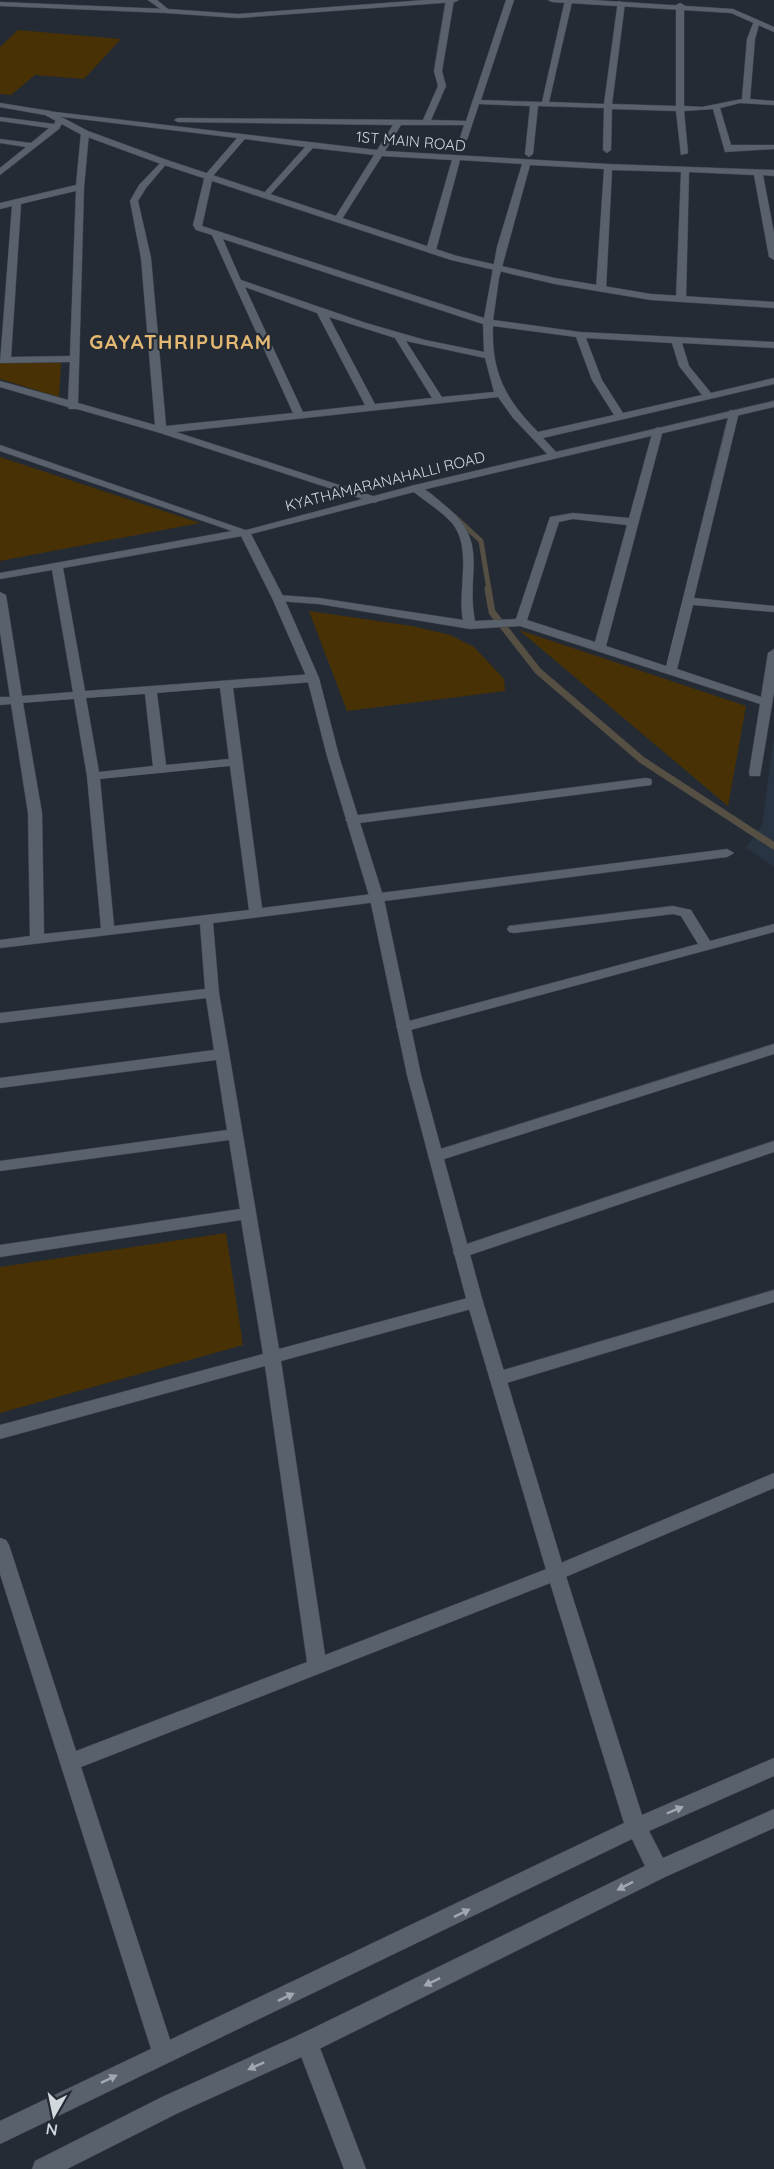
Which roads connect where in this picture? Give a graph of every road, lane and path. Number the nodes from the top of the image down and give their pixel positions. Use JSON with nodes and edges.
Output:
{"nodes":[{"id":1,"x":53,"y":0,"type":"edge"},
{"id":2,"x":152,"y":0,"type":"edge"},
{"id":3,"x":450,"y":0,"type":"edge"},
{"id":4,"x":455,"y":0,"type":"edge"},
{"id":5,"x":510,"y":0,"type":"edge"},
{"id":6,"x":552,"y":0,"type":"edge"},
{"id":7,"x":568,"y":2,"type":"junction"},
{"id":8,"x":621,"y":3,"type":"junction"},
{"id":9,"x":0,"y":4,"type":"edge"},
{"id":10,"x":680,"y":5,"type":"junction"},
{"id":11,"x":46,"y":7,"type":"junction"},
{"id":12,"x":166,"y":11,"type":"junction"},
{"id":13,"x":758,"y":23,"type":"junction"},
{"id":14,"x":774,"y":30,"type":"edge"},
{"id":15,"x":746,"y":101,"type":"junction"},
{"id":16,"x":476,"y":102,"type":"junction"},
{"id":17,"x":774,"y":103,"type":"edge"},
{"id":18,"x":534,"y":104,"type":"junction"},
{"id":19,"x":545,"y":104,"type":"junction"},
{"id":20,"x":0,"y":105,"type":"edge"},
{"id":21,"x":608,"y":106,"type":"junction"},
{"id":22,"x":716,"y":107,"type":"junction"},
{"id":23,"x":680,"y":109,"type":"junction"},
{"id":24,"x":46,"y":113,"type":"junction"},
{"id":25,"x":0,"y":119,"type":"edge"},
{"id":26,"x":106,"y":120,"type":"junction"},
{"id":27,"x":399,"y":121,"type":"junction"},
{"id":28,"x":426,"y":122,"type":"junction"},
{"id":29,"x":58,"y":123,"type":"junction"},
{"id":30,"x":469,"y":123,"type":"junction"},
{"id":31,"x":85,"y":132,"type":"junction"},
{"id":32,"x":243,"y":136,"type":"junction"},
{"id":33,"x":464,"y":138,"type":"dead end"},
{"id":34,"x":0,"y":141,"type":"edge"},
{"id":35,"x":312,"y":144,"type":"junction"},
{"id":36,"x":33,"y":146,"type":"junction"},
{"id":37,"x":774,"y":147,"type":"edge"},
{"id":38,"x":607,"y":150,"type":"dead end"},
{"id":39,"x":379,"y":153,"type":"junction"},
{"id":40,"x":684,"y":153,"type":"dead end"},
{"id":41,"x":528,"y":158,"type":"junction"},
{"id":42,"x":456,"y":159,"type":"junction"},
{"id":43,"x":164,"y":162,"type":"junction"},
{"id":44,"x":609,"y":167,"type":"junction"},
{"id":45,"x":2,"y":168,"type":"edge"},
{"id":46,"x":685,"y":169,"type":"junction"},
{"id":47,"x":758,"y":172,"type":"junction"},
{"id":48,"x":774,"y":173,"type":"edge"},
{"id":49,"x":209,"y":175,"type":"junction"},
{"id":50,"x":80,"y":187,"type":"junction"},
{"id":51,"x":267,"y":195,"type":"junction"},
{"id":52,"x":17,"y":203,"type":"junction"},
{"id":53,"x":0,"y":206,"type":"edge"},
{"id":54,"x":338,"y":219,"type":"junction"},
{"id":55,"x":215,"y":232,"type":"junction"},
{"id":56,"x":431,"y":250,"type":"junction"},
{"id":57,"x":774,"y":257,"type":"edge"},
{"id":58,"x":498,"y":268,"type":"junction"},
{"id":59,"x":240,"y":282,"type":"junction"},
{"id":60,"x":601,"y":289,"type":"junction"},
{"id":61,"x":681,"y":299,"type":"junction"},
{"id":62,"x":774,"y":305,"type":"edge"},
{"id":63,"x":321,"y":313,"type":"junction"},
{"id":64,"x":486,"y":322,"type":"junction"},
{"id":65,"x":580,"y":335,"type":"junction"},
{"id":66,"x":400,"y":338,"type":"junction"},
{"id":67,"x":676,"y":340,"type":"junction"},
{"id":68,"x":774,"y":345,"type":"edge"},
{"id":69,"x":488,"y":356,"type":"junction"},
{"id":70,"x":76,"y":359,"type":"junction"},
{"id":71,"x":3,"y":360,"type":"edge"},
{"id":72,"x":774,"y":381,"type":"edge"},
{"id":73,"x":0,"y":384,"type":"edge"},
{"id":74,"x":500,"y":394,"type":"junction"},
{"id":75,"x":708,"y":396,"type":"junction"},
{"id":76,"x":439,"y":401,"type":"junction"},
{"id":77,"x":774,"y":404,"type":"edge"},
{"id":78,"x":73,"y":407,"type":"junction"},
{"id":79,"x":372,"y":408,"type":"junction"},
{"id":80,"x":734,"y":412,"type":"junction"},
{"id":81,"x":300,"y":417,"type":"junction"},
{"id":82,"x":620,"y":417,"type":"junction"},
{"id":83,"x":161,"y":430,"type":"junction"},
{"id":84,"x":657,"y":430,"type":"junction"},
{"id":85,"x":536,"y":436,"type":"junction"},
{"id":86,"x":0,"y":448,"type":"edge"},
{"id":87,"x":554,"y":455,"type":"junction"},
{"id":88,"x":415,"y":488,"type":"junction"},
{"id":89,"x":375,"y":500,"type":"junction"},
{"id":90,"x":633,"y":522,"type":"junction"},
{"id":91,"x":245,"y":532,"type":"junction"},
{"id":92,"x":57,"y":564,"type":"junction"},
{"id":93,"x":0,"y":576,"type":"edge"},
{"id":94,"x":0,"y":595,"type":"edge"},
{"id":95,"x":278,"y":598,"type":"junction"},
{"id":96,"x":688,"y":601,"type":"junction"},
{"id":97,"x":774,"y":609,"type":"edge"},
{"id":98,"x":515,"y":622,"type":"junction"},
{"id":99,"x":470,"y":625,"type":"junction"},
{"id":100,"x":599,"y":648,"type":"junction"},
{"id":101,"x":774,"y":653,"type":"edge"},
{"id":102,"x":670,"y":672,"type":"junction"},
{"id":103,"x":312,"y":678,"type":"junction"},
{"id":104,"x":226,"y":684,"type":"junction"},
{"id":105,"x":150,"y":689,"type":"junction"},
{"id":106,"x":78,"y":693,"type":"junction"},
{"id":107,"x":17,"y":700,"type":"junction"},
{"id":108,"x":0,"y":701,"type":"edge"},
{"id":109,"x":765,"y":702,"type":"junction"},
{"id":110,"x":236,"y":762,"type":"junction"},
{"id":111,"x":160,"y":769,"type":"junction"},
{"id":112,"x":755,"y":773,"type":"dead end"},
{"id":113,"x":93,"y":776,"type":"junction"},
{"id":114,"x":646,"y":782,"type":"dead end"},
{"id":115,"x":352,"y":820,"type":"junction"},
{"id":116,"x":727,"y":853,"type":"dead end"},
{"id":117,"x":376,"y":900,"type":"junction"},
{"id":118,"x":256,"y":913,"type":"junction"},
{"id":119,"x":206,"y":919,"type":"junction"},
{"id":120,"x":774,"y":928,"type":"edge"},
{"id":121,"x":514,"y":929,"type":"dead end"},
{"id":122,"x":108,"y":931,"type":"junction"},
{"id":123,"x":37,"y":939,"type":"junction"},
{"id":124,"x":0,"y":944,"type":"edge"},
{"id":125,"x":706,"y":946,"type":"junction"},
{"id":126,"x":212,"y":993,"type":"junction"},
{"id":127,"x":0,"y":1018,"type":"edge"},
{"id":128,"x":403,"y":1027,"type":"junction"},
{"id":129,"x":774,"y":1048,"type":"edge"},
{"id":130,"x":222,"y":1054,"type":"junction"},
{"id":131,"x":0,"y":1083,"type":"edge"},
{"id":132,"x":235,"y":1134,"type":"junction"},
{"id":133,"x":774,"y":1146,"type":"edge"},
{"id":134,"x":436,"y":1156,"type":"junction"},
{"id":135,"x":0,"y":1166,"type":"edge"},
{"id":136,"x":248,"y":1213,"type":"junction"},
{"id":137,"x":0,"y":1251,"type":"edge"},
{"id":138,"x":461,"y":1252,"type":"junction"},
{"id":139,"x":774,"y":1296,"type":"edge"},
{"id":140,"x":475,"y":1302,"type":"junction"},
{"id":141,"x":272,"y":1357,"type":"junction"},
{"id":142,"x":500,"y":1378,"type":"junction"},
{"id":143,"x":0,"y":1432,"type":"edge"},
{"id":144,"x":774,"y":1480,"type":"edge"},
{"id":145,"x":0,"y":1545,"type":"edge"},
{"id":146,"x":555,"y":1573,"type":"junction"},
{"id":147,"x":317,"y":1666,"type":"junction"},
{"id":148,"x":69,"y":1763,"type":"junction"},
{"id":149,"x":774,"y":1767,"type":"edge"},
{"id":150,"x":774,"y":1818,"type":"edge"},
{"id":151,"x":636,"y":1827,"type":"junction"},
{"id":152,"x":658,"y":1870,"type":"junction"},
{"id":153,"x":307,"y":2043,"type":"junction"},
{"id":154,"x":163,"y":2052,"type":"junction"},
{"id":155,"x":0,"y":2133,"type":"edge"},
{"id":156,"x":43,"y":2169,"type":"edge"},
{"id":157,"x":355,"y":2169,"type":"edge"}],
"edges":[{"from":1,"to":11,"type":"street"},
{"from":2,"to":12,"type":"street"},
{"from":3,"to":4,"type":"street"},
{"from":3,"to":12,"type":"street"},
{"from":3,"to":28,"type":"street"},
{"from":5,"to":16,"type":"street"},
{"from":6,"to":7,"type":"street"},
{"from":7,"to":8,"type":"street"},
{"from":7,"to":19,"type":"street"},
{"from":8,"to":10,"type":"street"},
{"from":8,"to":21,"type":"street"},
{"from":9,"to":11,"type":"street"},
{"from":10,"to":13,"type":"street"},
{"from":10,"to":23,"type":"street"},
{"from":11,"to":12,"type":"street"},
{"from":13,"to":14,"type":"street"},
{"from":13,"to":15,"type":"street"},
{"from":15,"to":17,"type":"street"},
{"from":15,"to":22,"type":"street"},
{"from":16,"to":18,"type":"street"},
{"from":16,"to":30,"type":"street"},
{"from":18,"to":19,"type":"street"},
{"from":18,"to":41,"type":"street"},
{"from":19,"to":21,"type":"street"},
{"from":20,"to":24,"type":"street"},
{"from":21,"to":23,"type":"street"},
{"from":21,"to":38,"type":"street"},
{"from":22,"to":23,"type":"street"},
{"from":22,"to":37,"type":"street"},
{"from":23,"to":40,"type":"street"},
{"from":24,"to":26,"type":"street","name":"1ST MAIN ROAD"},
{"from":24,"to":29,"type":"street"},
{"from":25,"to":29,"type":"street"},
{"from":26,"to":27,"type":"street"},
{"from":26,"to":32,"type":"street","name":"1ST MAIN ROAD"},
{"from":27,"to":28,"type":"street"},
{"from":27,"to":39,"type":"street"},
{"from":28,"to":30,"type":"street"},
{"from":29,"to":31,"type":"street"},
{"from":29,"to":36,"type":"street"},
{"from":30,"to":33,"type":"street"},
{"from":31,"to":43,"type":"street"},
{"from":31,"to":50,"type":"street"},
{"from":32,"to":35,"type":"street","name":"1ST MAIN ROAD"},
{"from":32,"to":49,"type":"street"},
{"from":34,"to":36,"type":"street"},
{"from":35,"to":39,"type":"street","name":"1ST MAIN ROAD"},
{"from":35,"to":51,"type":"street"},
{"from":36,"to":45,"type":"street"},
{"from":39,"to":42,"type":"street","name":"1ST MAIN ROAD"},
{"from":39,"to":54,"type":"street"},
{"from":41,"to":42,"type":"street","name":"1ST MAIN ROAD"},
{"from":41,"to":44,"type":"street","name":"1ST MAIN ROAD"},
{"from":41,"to":58,"type":"street"},
{"from":42,"to":56,"type":"street"},
{"from":43,"to":49,"type":"street"},
{"from":43,"to":83,"type":"street"},
{"from":44,"to":46,"type":"street","name":"1ST MAIN ROAD"},
{"from":44,"to":60,"type":"street"},
{"from":46,"to":47,"type":"street","name":"1ST MAIN ROAD"},
{"from":46,"to":61,"type":"street"},
{"from":47,"to":48,"type":"street","name":"1ST MAIN ROAD"},
{"from":47,"to":57,"type":"street"},
{"from":49,"to":51,"type":"street"},
{"from":49,"to":55,"type":"street"},
{"from":50,"to":52,"type":"street"},
{"from":50,"to":70,"type":"street"},
{"from":51,"to":54,"type":"street"},
{"from":52,"to":53,"type":"street"},
{"from":52,"to":71,"type":"street"},
{"from":54,"to":56,"type":"street"},
{"from":55,"to":59,"type":"street"},
{"from":55,"to":64,"type":"street"},
{"from":56,"to":58,"type":"street"},
{"from":58,"to":60,"type":"street"},
{"from":58,"to":64,"type":"street"},
{"from":59,"to":63,"type":"street"},
{"from":59,"to":81,"type":"street"},
{"from":60,"to":61,"type":"street"},
{"from":61,"to":62,"type":"street"},
{"from":63,"to":66,"type":"street"},
{"from":63,"to":79,"type":"street"},
{"from":64,"to":65,"type":"street"},
{"from":64,"to":69,"type":"street"},
{"from":65,"to":67,"type":"street"},
{"from":65,"to":82,"type":"street"},
{"from":66,"to":69,"type":"street"},
{"from":66,"to":76,"type":"street"},
{"from":67,"to":68,"type":"street"},
{"from":67,"to":75,"type":"street"},
{"from":69,"to":74,"type":"street"},
{"from":70,"to":71,"type":"street"},
{"from":70,"to":78,"type":"street"},
{"from":72,"to":75,"type":"street"},
{"from":73,"to":78,"type":"street"},
{"from":74,"to":76,"type":"street"},
{"from":74,"to":85,"type":"street"},
{"from":75,"to":82,"type":"street"},
{"from":76,"to":79,"type":"street"},
{"from":77,"to":80,"type":"street","name":"KYATHAMARANAHALLI ROAD"},
{"from":78,"to":83,"type":"street"},
{"from":79,"to":81,"type":"street"},
{"from":80,"to":84,"type":"street","name":"KYATHAMARANAHALLI ROAD"},
{"from":80,"to":96,"type":"street"},
{"from":81,"to":83,"type":"street"},
{"from":82,"to":85,"type":"street"},
{"from":83,"to":89,"type":"street"},
{"from":84,"to":87,"type":"street","name":"KYATHAMARANAHALLI ROAD"},
{"from":84,"to":90,"type":"street"},
{"from":85,"to":87,"type":"street"},
{"from":86,"to":91,"type":"street"},
{"from":87,"to":88,"type":"street","name":"KYATHAMARANAHALLI ROAD"},
{"from":88,"to":89,"type":"street","name":"KYATHAMARANAHALLI ROAD"},
{"from":88,"to":99,"type":"street"},
{"from":89,"to":91,"type":"street","name":"KYATHAMARANAHALLI ROAD"},
{"from":90,"to":98,"type":"street"},
{"from":90,"to":100,"type":"street"},
{"from":91,"to":92,"type":"street","name":"KYATHAMARANAHALLI ROAD"},
{"from":91,"to":95,"type":"street"},
{"from":92,"to":93,"type":"street","name":"KYATHAMARANAHALLI ROAD"},
{"from":92,"to":106,"type":"street"},
{"from":94,"to":107,"type":"street"},
{"from":95,"to":99,"type":"street"},
{"from":95,"to":103,"type":"street"},
{"from":96,"to":97,"type":"street"},
{"from":96,"to":102,"type":"street"},
{"from":98,"to":99,"type":"street"},
{"from":98,"to":100,"type":"street"},
{"from":100,"to":102,"type":"street"},
{"from":101,"to":109,"type":"street"},
{"from":102,"to":109,"type":"street"},
{"from":103,"to":104,"type":"street"},
{"from":103,"to":115,"type":"street"},
{"from":104,"to":105,"type":"street"},
{"from":104,"to":110,"type":"street"},
{"from":105,"to":106,"type":"street"},
{"from":105,"to":111,"type":"street"},
{"from":106,"to":107,"type":"street"},
{"from":106,"to":113,"type":"street"},
{"from":107,"to":108,"type":"street"},
{"from":107,"to":123,"type":"street"},
{"from":109,"to":112,"type":"street"},
{"from":110,"to":111,"type":"street"},
{"from":110,"to":118,"type":"street"},
{"from":111,"to":113,"type":"street"},
{"from":113,"to":122,"type":"street"},
{"from":114,"to":115,"type":"street"},
{"from":115,"to":117,"type":"street"},
{"from":116,"to":117,"type":"street"},
{"from":117,"to":118,"type":"street"},
{"from":117,"to":128,"type":"street"},
{"from":118,"to":119,"type":"street"},
{"from":119,"to":122,"type":"street"},
{"from":119,"to":126,"type":"street"},
{"from":120,"to":125,"type":"street"},
{"from":121,"to":125,"type":"street"},
{"from":122,"to":123,"type":"street"},
{"from":123,"to":124,"type":"street"},
{"from":125,"to":128,"type":"street"},
{"from":126,"to":127,"type":"street"},
{"from":126,"to":130,"type":"street"},
{"from":128,"to":134,"type":"street"},
{"from":129,"to":134,"type":"street"},
{"from":130,"to":131,"type":"street"},
{"from":130,"to":132,"type":"street"},
{"from":132,"to":135,"type":"street"},
{"from":132,"to":136,"type":"street"},
{"from":133,"to":138,"type":"street"},
{"from":134,"to":138,"type":"street"},
{"from":136,"to":137,"type":"street"},
{"from":136,"to":141,"type":"street"},
{"from":138,"to":140,"type":"street"},
{"from":139,"to":142,"type":"street"},
{"from":140,"to":141,"type":"street"},
{"from":140,"to":142,"type":"street"},
{"from":141,"to":143,"type":"street"},
{"from":141,"to":147,"type":"street"},
{"from":142,"to":146,"type":"street"},
{"from":144,"to":146,"type":"street"},
{"from":145,"to":148,"type":"street"},
{"from":146,"to":147,"type":"street"},
{"from":146,"to":151,"type":"street"},
{"from":147,"to":148,"type":"street"},
{"from":148,"to":154,"type":"street"},
{"from":151,"to":149,"type":"street","one_way":true},
{"from":150,"to":152,"type":"street"},
{"from":151,"to":152,"type":"street"},
{"from":154,"to":151,"type":"street","one_way":true},
{"from":152,"to":153,"type":"street","one_way":true},
{"from":153,"to":156,"type":"street","one_way":true},
{"from":153,"to":157,"type":"street"},
{"from":155,"to":154,"type":"street","one_way":true}]}
